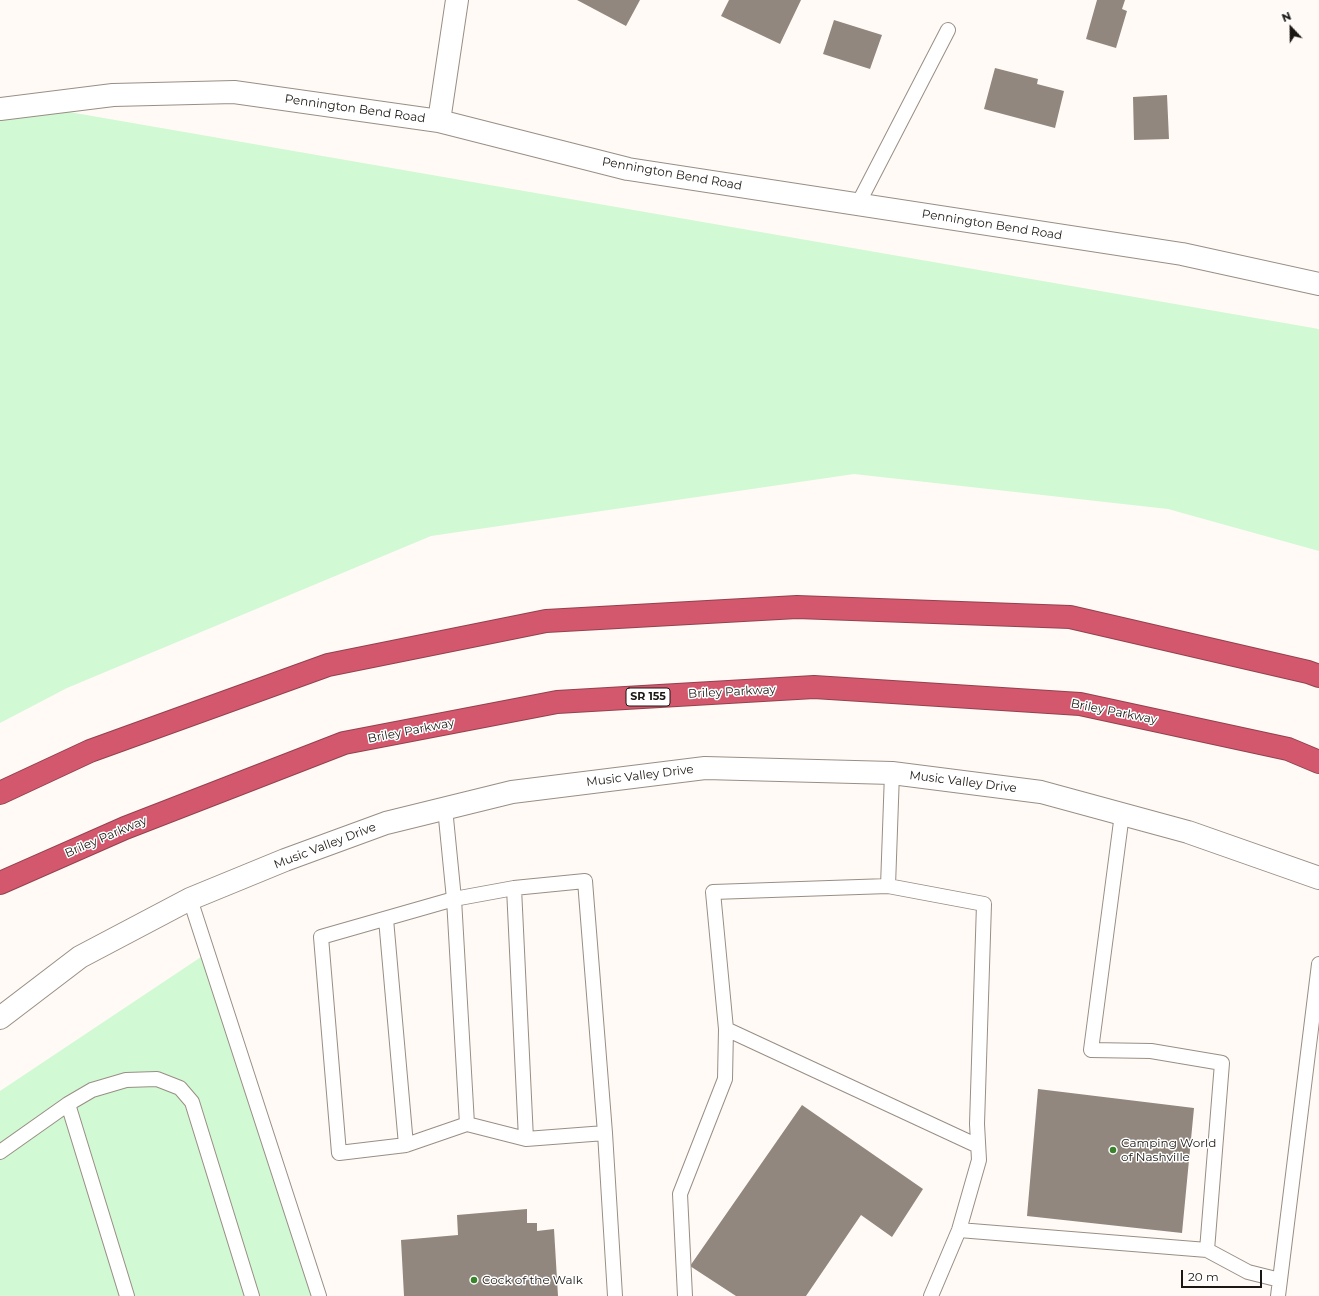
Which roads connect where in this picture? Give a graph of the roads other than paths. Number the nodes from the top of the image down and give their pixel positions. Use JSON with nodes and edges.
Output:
{"nodes":[{"id":1,"x":457,"y":0,"type":"edge"},
{"id":2,"x":948,"y":30,"type":"dead end"},
{"id":3,"x":6,"y":106,"type":"edge"},
{"id":4,"x":439,"y":120,"type":"junction"},
{"id":5,"x":858,"y":204,"type":"junction"},
{"id":6,"x":1319,"y":284,"type":"edge"},
{"id":7,"x":1319,"y":676,"type":"edge"},
{"id":8,"x":1319,"y":762,"type":"edge"},
{"id":9,"x":892,"y":773,"type":"junction"},
{"id":10,"x":0,"y":793,"type":"edge"},
{"id":11,"x":445,"y":808,"type":"junction"},
{"id":12,"x":1122,"y":814,"type":"junction"},
{"id":13,"x":1319,"y":878,"type":"edge"},
{"id":14,"x":0,"y":883,"type":"edge"},
{"id":15,"x":888,"y":886,"type":"junction"},
{"id":16,"x":514,"y":888,"type":"junction"},
{"id":17,"x":190,"y":899,"type":"junction"},
{"id":18,"x":454,"y":899,"type":"junction"},
{"id":19,"x":386,"y":918,"type":"junction"},
{"id":20,"x":1319,"y":964,"type":"edge"},
{"id":21,"x":0,"y":1018,"type":"edge"},
{"id":22,"x":726,"y":1030,"type":"junction"},
{"id":23,"x":68,"y":1104,"type":"junction"},
{"id":24,"x":467,"y":1124,"type":"junction"},
{"id":25,"x":605,"y":1133,"type":"junction"},
{"id":26,"x":526,"y":1138,"type":"junction"},
{"id":27,"x":406,"y":1145,"type":"junction"},
{"id":28,"x":978,"y":1146,"type":"junction"},
{"id":29,"x":0,"y":1152,"type":"edge"},
{"id":30,"x":959,"y":1230,"type":"junction"},
{"id":31,"x":1207,"y":1250,"type":"junction"},
{"id":32,"x":1280,"y":1280,"type":"junction"},
{"id":33,"x":127,"y":1296,"type":"edge"},
{"id":34,"x":252,"y":1296,"type":"edge"},
{"id":35,"x":319,"y":1296,"type":"edge"},
{"id":36,"x":615,"y":1296,"type":"edge"},
{"id":37,"x":685,"y":1296,"type":"edge"},
{"id":38,"x":930,"y":1296,"type":"edge"},
{"id":39,"x":1278,"y":1296,"type":"edge"}],
"edges":[{"from":1,"to":4,"type":"street"},
{"from":2,"to":5,"type":"lane"},
{"from":3,"to":4,"type":"street","name":"Pennington Bend Road"},
{"from":4,"to":5,"type":"street","name":"Pennington Bend Road"},
{"from":5,"to":6,"type":"street","name":"Pennington Bend Road"},
{"from":7,"to":10,"type":"highway"},
{"from":8,"to":14,"type":"highway","name":"Briley Parkway","number":"SR 155"},
{"from":9,"to":11,"type":"street","name":"Music Valley Drive"},
{"from":9,"to":12,"type":"street","name":"Music Valley Drive"},
{"from":9,"to":15,"type":"lane"},
{"from":11,"to":17,"type":"street","name":"Music Valley Drive"},
{"from":11,"to":18,"type":"lane"},
{"from":12,"to":13,"type":"street","name":"Music Valley Drive"},
{"from":12,"to":31,"type":"lane"},
{"from":15,"to":22,"type":"lane"},
{"from":15,"to":28,"type":"lane"},
{"from":16,"to":18,"type":"lane"},
{"from":16,"to":25,"type":"lane"},
{"from":16,"to":26,"type":"lane"},
{"from":17,"to":21,"type":"street","name":"Music Valley Drive"},
{"from":17,"to":35,"type":"lane"},
{"from":18,"to":19,"type":"lane"},
{"from":18,"to":24,"type":"lane"},
{"from":19,"to":27,"type":"lane"},
{"from":19,"to":27,"type":"lane"},
{"from":20,"to":32,"type":"lane"},
{"from":22,"to":28,"type":"lane"},
{"from":22,"to":37,"type":"lane"},
{"from":23,"to":29,"type":"lane"},
{"from":23,"to":33,"type":"lane"},
{"from":23,"to":34,"type":"lane"},
{"from":24,"to":26,"type":"lane"},
{"from":24,"to":27,"type":"lane"},
{"from":25,"to":26,"type":"lane"},
{"from":25,"to":36,"type":"lane"},
{"from":28,"to":30,"type":"lane"},
{"from":30,"to":31,"type":"lane"},
{"from":30,"to":38,"type":"lane"},
{"from":31,"to":32,"type":"lane"},
{"from":32,"to":39,"type":"lane"}]}
